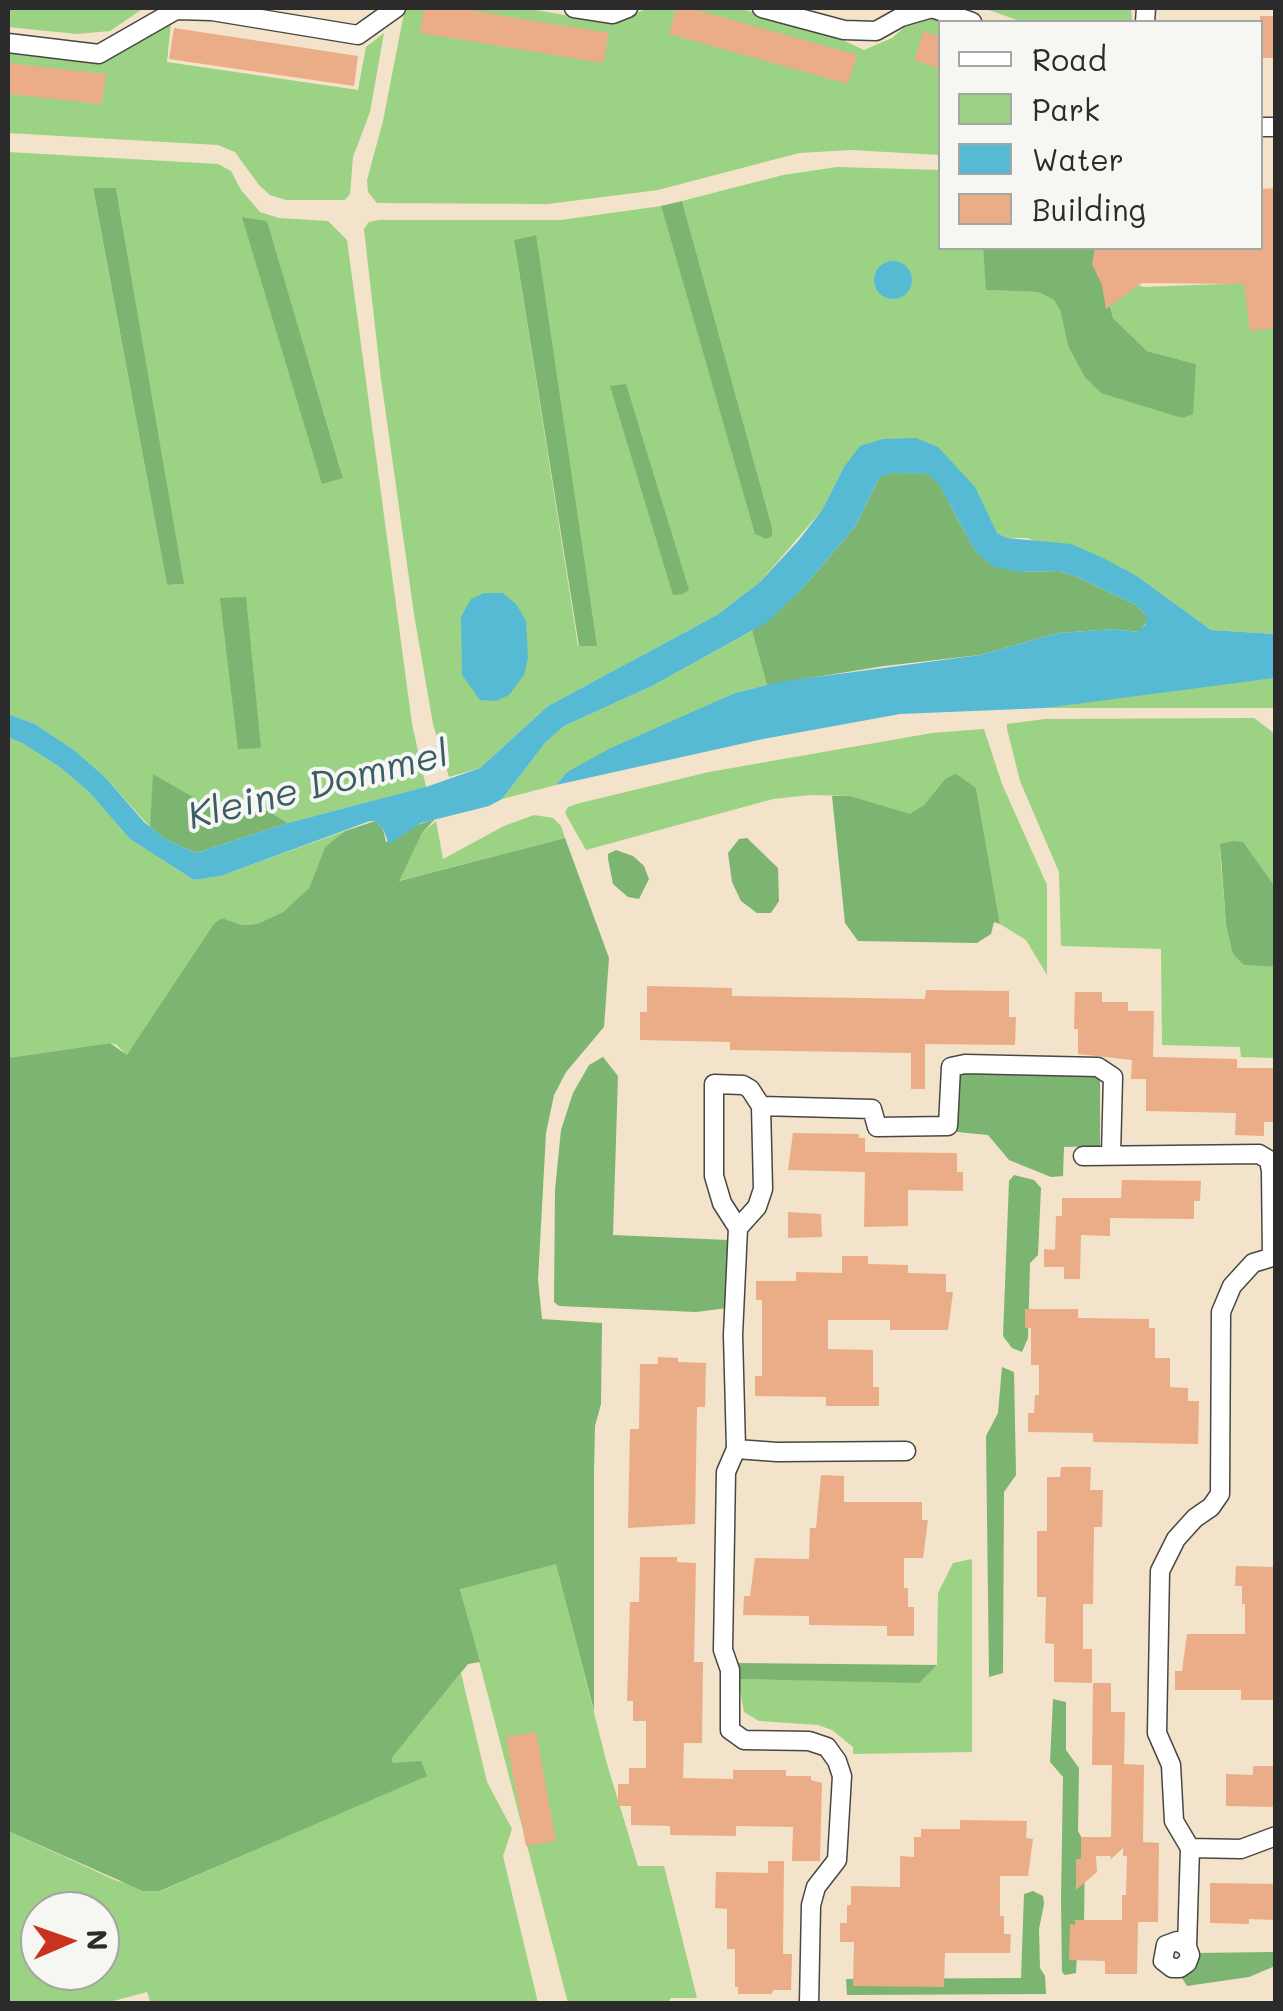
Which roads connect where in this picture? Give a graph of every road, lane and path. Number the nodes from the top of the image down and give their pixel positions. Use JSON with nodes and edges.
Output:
{"nodes":[{"id":1,"x":396,"y":8,"type":"edge"},
{"id":2,"x":574,"y":8,"type":"edge"},
{"id":3,"x":628,"y":8,"type":"edge"},
{"id":4,"x":762,"y":8,"type":"edge"},
{"id":5,"x":932,"y":8,"type":"edge"},
{"id":6,"x":966,"y":20,"type":"edge"},
{"id":7,"x":8,"y":42,"type":"edge"},
{"id":8,"x":761,"y":1106,"type":"junction"},
{"id":9,"x":1112,"y":1155,"type":"junction"},
{"id":10,"x":1082,"y":1156,"type":"dead end"},
{"id":11,"x":738,"y":1228,"type":"junction"},
{"id":12,"x":1274,"y":1256,"type":"edge"},
{"id":13,"x":736,"y":1449,"type":"junction"},
{"id":14,"x":906,"y":1451,"type":"dead end"},
{"id":15,"x":1276,"y":1836,"type":"edge"},
{"id":16,"x":1190,"y":1848,"type":"junction"},
{"id":17,"x":1187,"y":1946,"type":"dead end"},
{"id":18,"x":809,"y":2004,"type":"edge"}],
"edges":[{"from":1,"to":7,"type":"street"},
{"from":2,"to":3,"type":"street"},
{"from":4,"to":5,"type":"street"},
{"from":5,"to":6,"type":"street"},
{"from":8,"to":9,"type":"street"},
{"from":8,"to":11,"type":"street"},
{"from":8,"to":11,"type":"street"},
{"from":9,"to":10,"type":"street"},
{"from":9,"to":12,"type":"street"},
{"from":11,"to":13,"type":"street"},
{"from":12,"to":16,"type":"street"},
{"from":13,"to":14,"type":"street"},
{"from":13,"to":18,"type":"street"},
{"from":15,"to":16,"type":"street"},
{"from":16,"to":17,"type":"street"}]}
